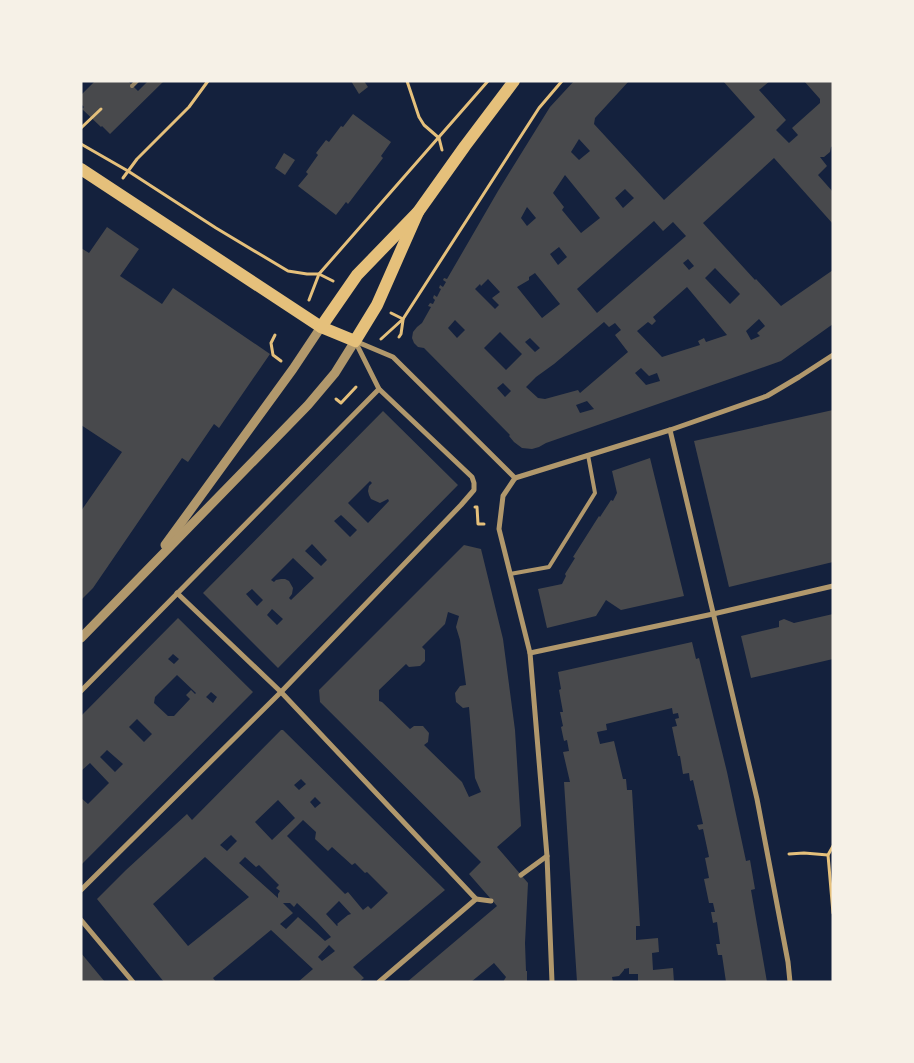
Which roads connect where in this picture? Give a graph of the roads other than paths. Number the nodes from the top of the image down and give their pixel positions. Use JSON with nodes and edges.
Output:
{"nodes":[{"id":1,"x":514,"y":81,"type":"edge"},
{"id":2,"x":81,"y":169,"type":"edge"},
{"id":3,"x":418,"y":212,"type":"junction"},
{"id":4,"x":321,"y":327,"type":"junction"},
{"id":5,"x":355,"y":341,"type":"junction"},
{"id":6,"x":833,"y":355,"type":"edge"},
{"id":7,"x":379,"y":389,"type":"junction"},
{"id":8,"x":670,"y":430,"type":"junction"},
{"id":9,"x":588,"y":455,"type":"junction"},
{"id":10,"x":514,"y":478,"type":"junction"},
{"id":11,"x":147,"y":570,"type":"junction"},
{"id":12,"x":510,"y":574,"type":"junction"},
{"id":13,"x":833,"y":586,"type":"edge"},
{"id":14,"x":177,"y":593,"type":"junction"},
{"id":15,"x":713,"y":614,"type":"junction"},
{"id":16,"x":81,"y":638,"type":"edge"},
{"id":17,"x":530,"y":653,"type":"junction"},
{"id":18,"x":81,"y":691,"type":"edge"},
{"id":19,"x":280,"y":692,"type":"junction"},
{"id":20,"x":547,"y":856,"type":"junction"},
{"id":21,"x":521,"y":875,"type":"dead end"},
{"id":22,"x":81,"y":890,"type":"edge"},
{"id":23,"x":476,"y":899,"type":"junction"},
{"id":24,"x":491,"y":901,"type":"dead end"},
{"id":25,"x":81,"y":920,"type":"edge"},
{"id":26,"x":133,"y":982,"type":"edge"},
{"id":27,"x":379,"y":982,"type":"edge"},
{"id":28,"x":552,"y":982,"type":"edge"},
{"id":29,"x":790,"y":982,"type":"edge"}],
"edges":[{"from":1,"to":3,"type":"main road"},
{"from":2,"to":4,"type":"main road"},
{"from":3,"to":4,"type":"main road"},
{"from":3,"to":5,"type":"main road"},
{"from":4,"to":5,"type":"main road"},
{"from":4,"to":11,"type":"street"},
{"from":5,"to":7,"type":"street"},
{"from":5,"to":10,"type":"street"},
{"from":5,"to":11,"type":"street"},
{"from":6,"to":8,"type":"street"},
{"from":7,"to":14,"type":"street"},
{"from":7,"to":19,"type":"street"},
{"from":8,"to":9,"type":"street"},
{"from":8,"to":15,"type":"street"},
{"from":9,"to":10,"type":"street"},
{"from":9,"to":12,"type":"lane"},
{"from":10,"to":12,"type":"street"},
{"from":11,"to":16,"type":"street"},
{"from":12,"to":17,"type":"street"},
{"from":13,"to":15,"type":"street"},
{"from":14,"to":18,"type":"street"},
{"from":14,"to":19,"type":"street"},
{"from":15,"to":17,"type":"street"},
{"from":15,"to":29,"type":"street"},
{"from":17,"to":20,"type":"street"},
{"from":19,"to":22,"type":"street"},
{"from":19,"to":23,"type":"street"},
{"from":20,"to":21,"type":"street"},
{"from":20,"to":28,"type":"street"},
{"from":23,"to":24,"type":"street"},
{"from":23,"to":27,"type":"street"},
{"from":25,"to":26,"type":"street"}]}
